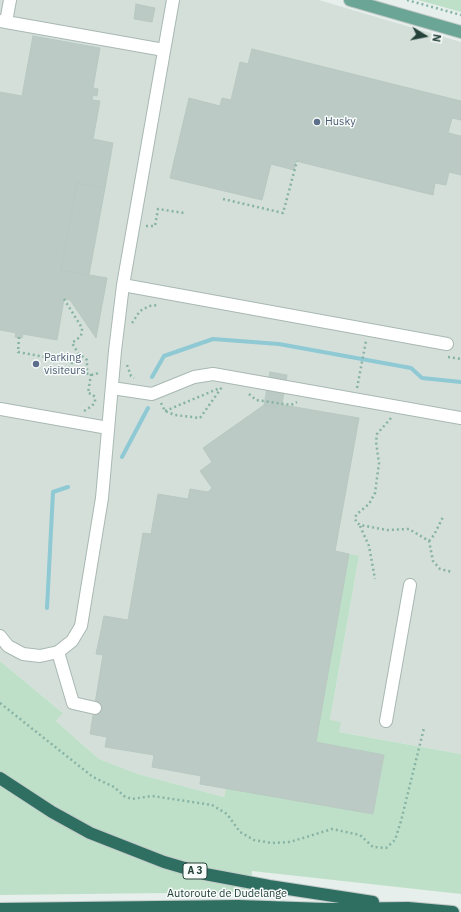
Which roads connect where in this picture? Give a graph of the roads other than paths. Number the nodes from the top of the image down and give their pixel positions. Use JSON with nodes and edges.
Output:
{"nodes":[{"id":1,"x":10,"y":0,"type":"edge"},
{"id":2,"x":173,"y":0,"type":"edge"},
{"id":3,"x":350,"y":0,"type":"edge"},
{"id":4,"x":3,"y":21,"type":"edge"},
{"id":5,"x":461,"y":32,"type":"edge"},
{"id":6,"x":164,"y":50,"type":"junction"},
{"id":7,"x":123,"y":285,"type":"junction"},
{"id":8,"x":446,"y":344,"type":"dead end"},
{"id":9,"x":112,"y":388,"type":"junction"},
{"id":10,"x":0,"y":409,"type":"edge"},
{"id":11,"x":461,"y":418,"type":"edge"},
{"id":12,"x":108,"y":428,"type":"junction"},
{"id":13,"x":410,"y":585,"type":"dead end"},
{"id":14,"x":0,"y":636,"type":"edge"},
{"id":15,"x":58,"y":652,"type":"junction"},
{"id":16,"x":94,"y":708,"type":"dead end"},
{"id":17,"x":386,"y":721,"type":"dead end"},
{"id":18,"x":0,"y":778,"type":"edge"},
{"id":19,"x":408,"y":908,"type":"junction"},
{"id":20,"x":0,"y":909,"type":"edge"},
{"id":21,"x":453,"y":912,"type":"edge"}],
"edges":[{"from":1,"to":4,"type":"lane"},
{"from":2,"to":6,"type":"lane"},
{"from":3,"to":5,"type":"main road"},
{"from":4,"to":6,"type":"lane"},
{"from":6,"to":7,"type":"lane"},
{"from":7,"to":8,"type":"lane"},
{"from":7,"to":9,"type":"lane"},
{"from":9,"to":11,"type":"lane"},
{"from":9,"to":12,"type":"lane"},
{"from":10,"to":12,"type":"lane"},
{"from":12,"to":15,"type":"lane"},
{"from":13,"to":17,"type":"lane"},
{"from":14,"to":15,"type":"lane"},
{"from":15,"to":16,"type":"lane"},
{"from":18,"to":19,"type":"highway","number":"A 3"},
{"from":19,"to":20,"type":"highway","name":"Autoroute de Dudelange","number":"A 3"},
{"from":19,"to":21,"type":"highway","name":"Autoroute de Dudelange","number":"A 3"}]}
